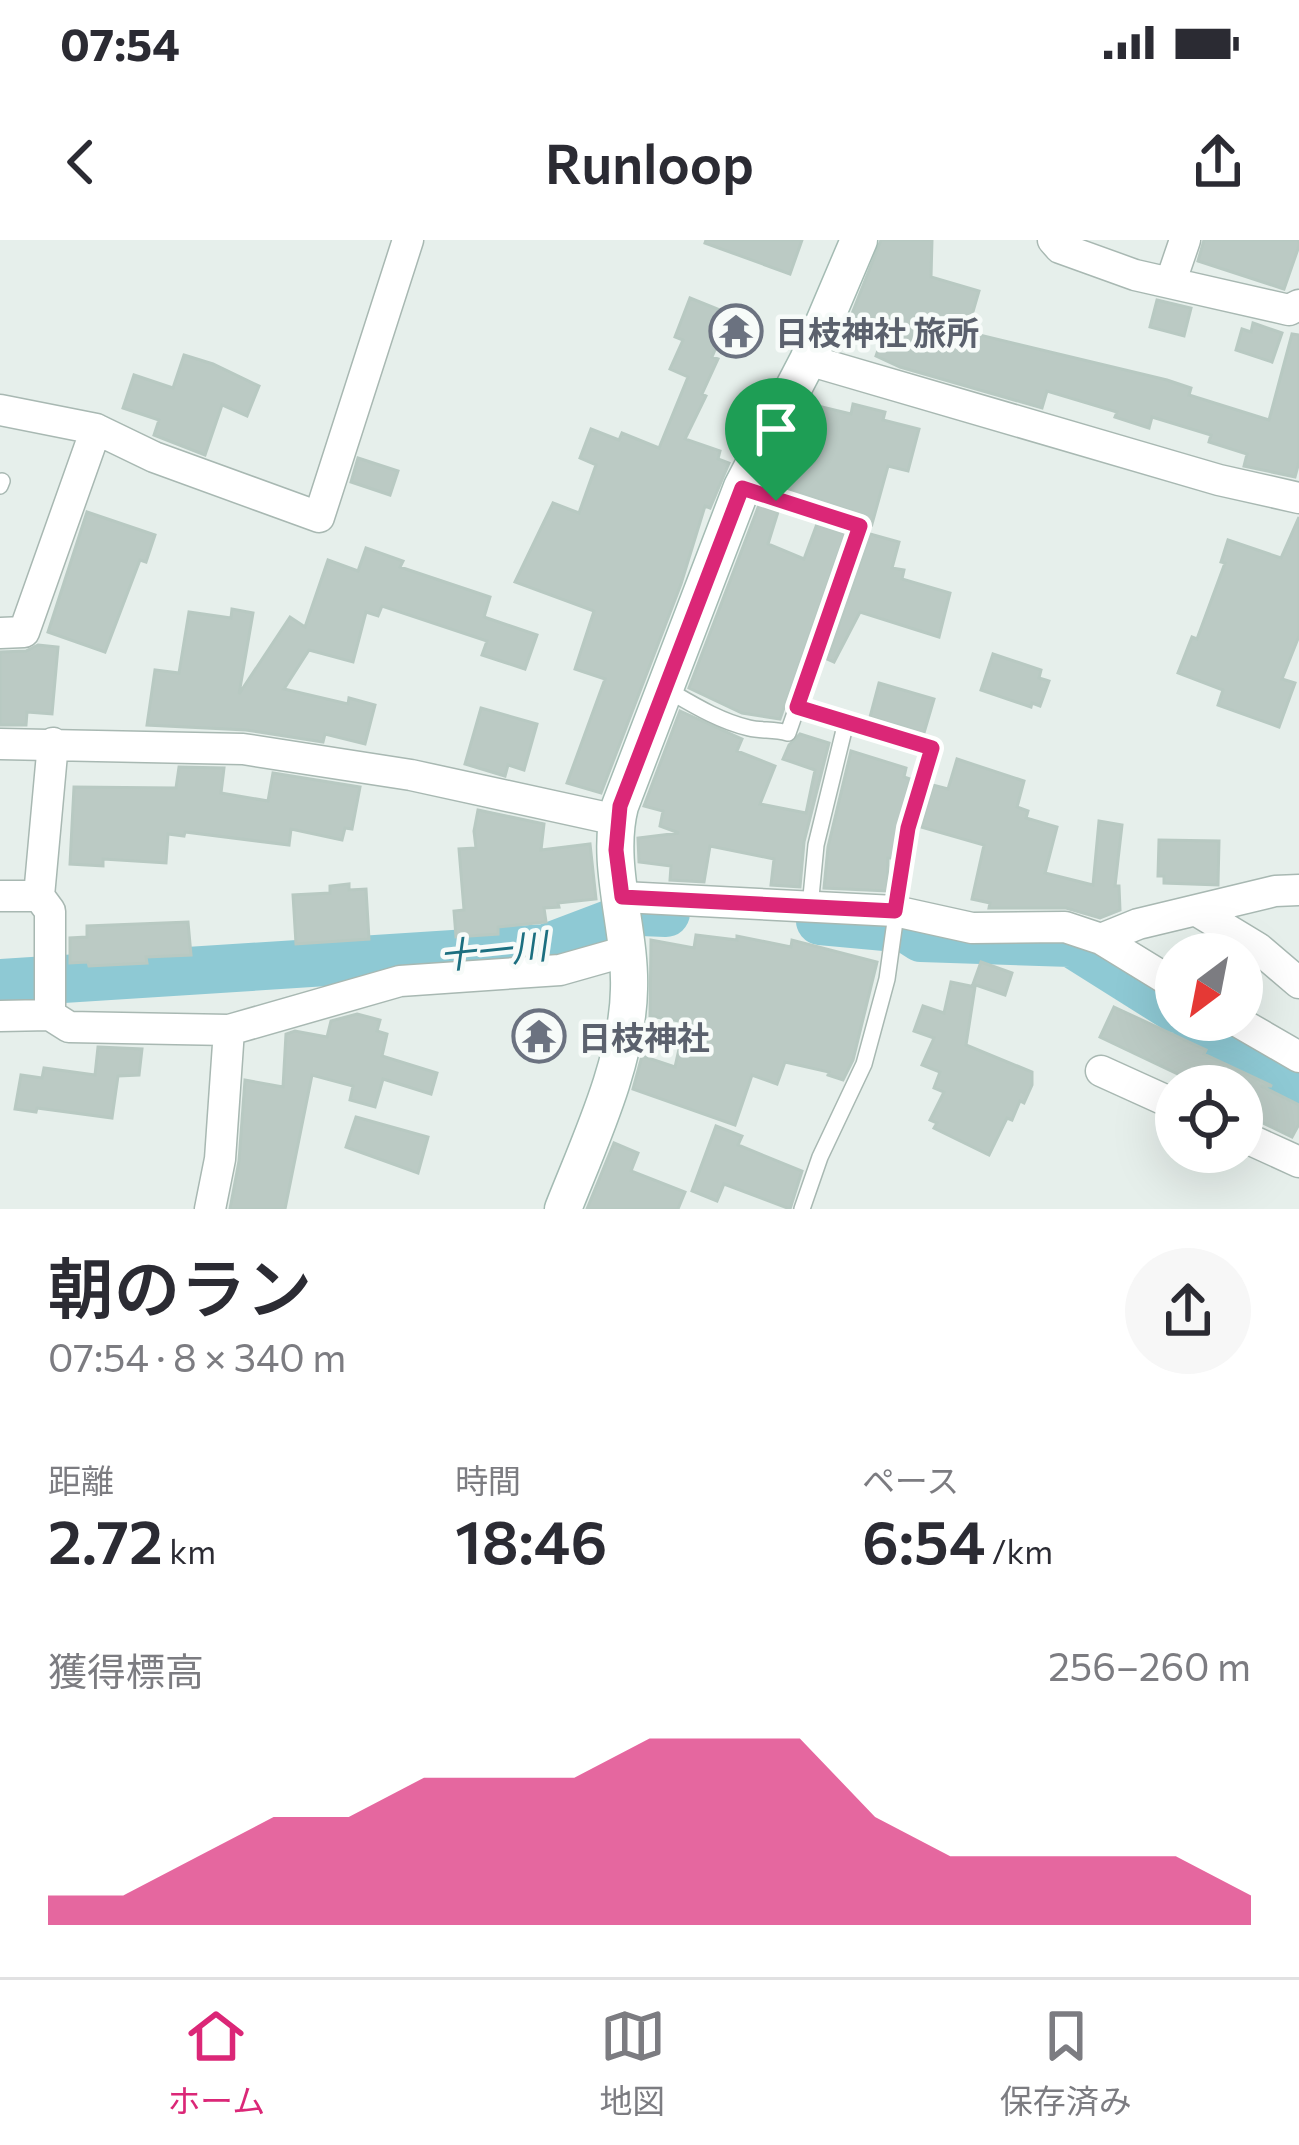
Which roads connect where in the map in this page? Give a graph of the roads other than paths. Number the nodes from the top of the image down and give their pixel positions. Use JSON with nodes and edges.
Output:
{"nodes":[{"id":1,"x":408,"y":240,"type":"edge"},
{"id":2,"x":859,"y":240,"type":"edge"},
{"id":3,"x":1053,"y":240,"type":"edge"},
{"id":4,"x":1185,"y":240,"type":"edge"},
{"id":5,"x":1171,"y":281,"type":"junction"},
{"id":6,"x":1299,"y":305,"type":"edge"},
{"id":7,"x":808,"y":360,"type":"junction"},
{"id":8,"x":0,"y":410,"type":"edge"},
{"id":9,"x":96,"y":428,"type":"junction"},
{"id":10,"x":742,"y":488,"type":"junction"},
{"id":11,"x":1299,"y":498,"type":"edge"},
{"id":12,"x":0,"y":633,"type":"edge"},
{"id":13,"x":665,"y":688,"type":"junction"},
{"id":14,"x":797,"y":707,"type":"junction"},
{"id":15,"x":846,"y":722,"type":"junction"},
{"id":16,"x":52,"y":743,"type":"junction"},
{"id":17,"x":0,"y":744,"type":"edge"},
{"id":18,"x":616,"y":820,"type":"junction"},
{"id":19,"x":1299,"y":890,"type":"edge"},
{"id":20,"x":0,"y":896,"type":"edge"},
{"id":21,"x":39,"y":896,"type":"junction"},
{"id":22,"x":810,"y":908,"type":"junction"},
{"id":23,"x":1197,"y":911,"type":"junction"},
{"id":24,"x":625,"y":919,"type":"junction"},
{"id":25,"x":894,"y":922,"type":"junction"},
{"id":26,"x":1102,"y":938,"type":"junction"},
{"id":27,"x":1155,"y":972,"type":"edge"},
{"id":28,"x":1299,"y":983,"type":"edge"},
{"id":29,"x":50,"y":1015,"type":"junction"},
{"id":30,"x":0,"y":1016,"type":"edge"},
{"id":31,"x":230,"y":1030,"type":"junction"},
{"id":32,"x":1263,"y":1036,"type":"edge"},
{"id":33,"x":1299,"y":1057,"type":"edge"},
{"id":34,"x":1101,"y":1071,"type":"dead end"},
{"id":35,"x":1155,"y":1096,"type":"edge"},
{"id":36,"x":1263,"y":1146,"type":"edge"},
{"id":37,"x":1299,"y":1162,"type":"edge"},
{"id":38,"x":210,"y":1209,"type":"edge"},
{"id":39,"x":563,"y":1209,"type":"edge"},
{"id":40,"x":802,"y":1209,"type":"edge"}],
"edges":[{"from":1,"to":9,"type":"street"},
{"from":2,"to":7,"type":"main road"},
{"from":3,"to":5,"type":"street"},
{"from":4,"to":5,"type":"street"},
{"from":5,"to":6,"type":"street"},
{"from":7,"to":10,"type":"main road"},
{"from":7,"to":11,"type":"street"},
{"from":8,"to":9,"type":"street"},
{"from":9,"to":12,"type":"street"},
{"from":10,"to":13,"type":"main road"},
{"from":10,"to":14,"type":"lane"},
{"from":13,"to":14,"type":"lane"},
{"from":13,"to":18,"type":"main road"},
{"from":14,"to":15,"type":"lane"},
{"from":15,"to":22,"type":"lane"},
{"from":15,"to":25,"type":"lane"},
{"from":16,"to":17,"type":"street"},
{"from":16,"to":18,"type":"street"},
{"from":16,"to":21,"type":"street"},
{"from":18,"to":24,"type":"main road"},
{"from":19,"to":23,"type":"street"},
{"from":20,"to":21,"type":"street"},
{"from":21,"to":29,"type":"street"},
{"from":22,"to":24,"type":"street"},
{"from":22,"to":25,"type":"street"},
{"from":23,"to":26,"type":"street"},
{"from":23,"to":28,"type":"street"},
{"from":24,"to":31,"type":"street"},
{"from":24,"to":39,"type":"main road"},
{"from":25,"to":26,"type":"street"},
{"from":25,"to":40,"type":"lane"},
{"from":26,"to":27,"type":"street"},
{"from":29,"to":30,"type":"street"},
{"from":29,"to":31,"type":"street"},
{"from":31,"to":38,"type":"street"},
{"from":32,"to":33,"type":"street"},
{"from":34,"to":35,"type":"street"},
{"from":36,"to":37,"type":"street"}]}
